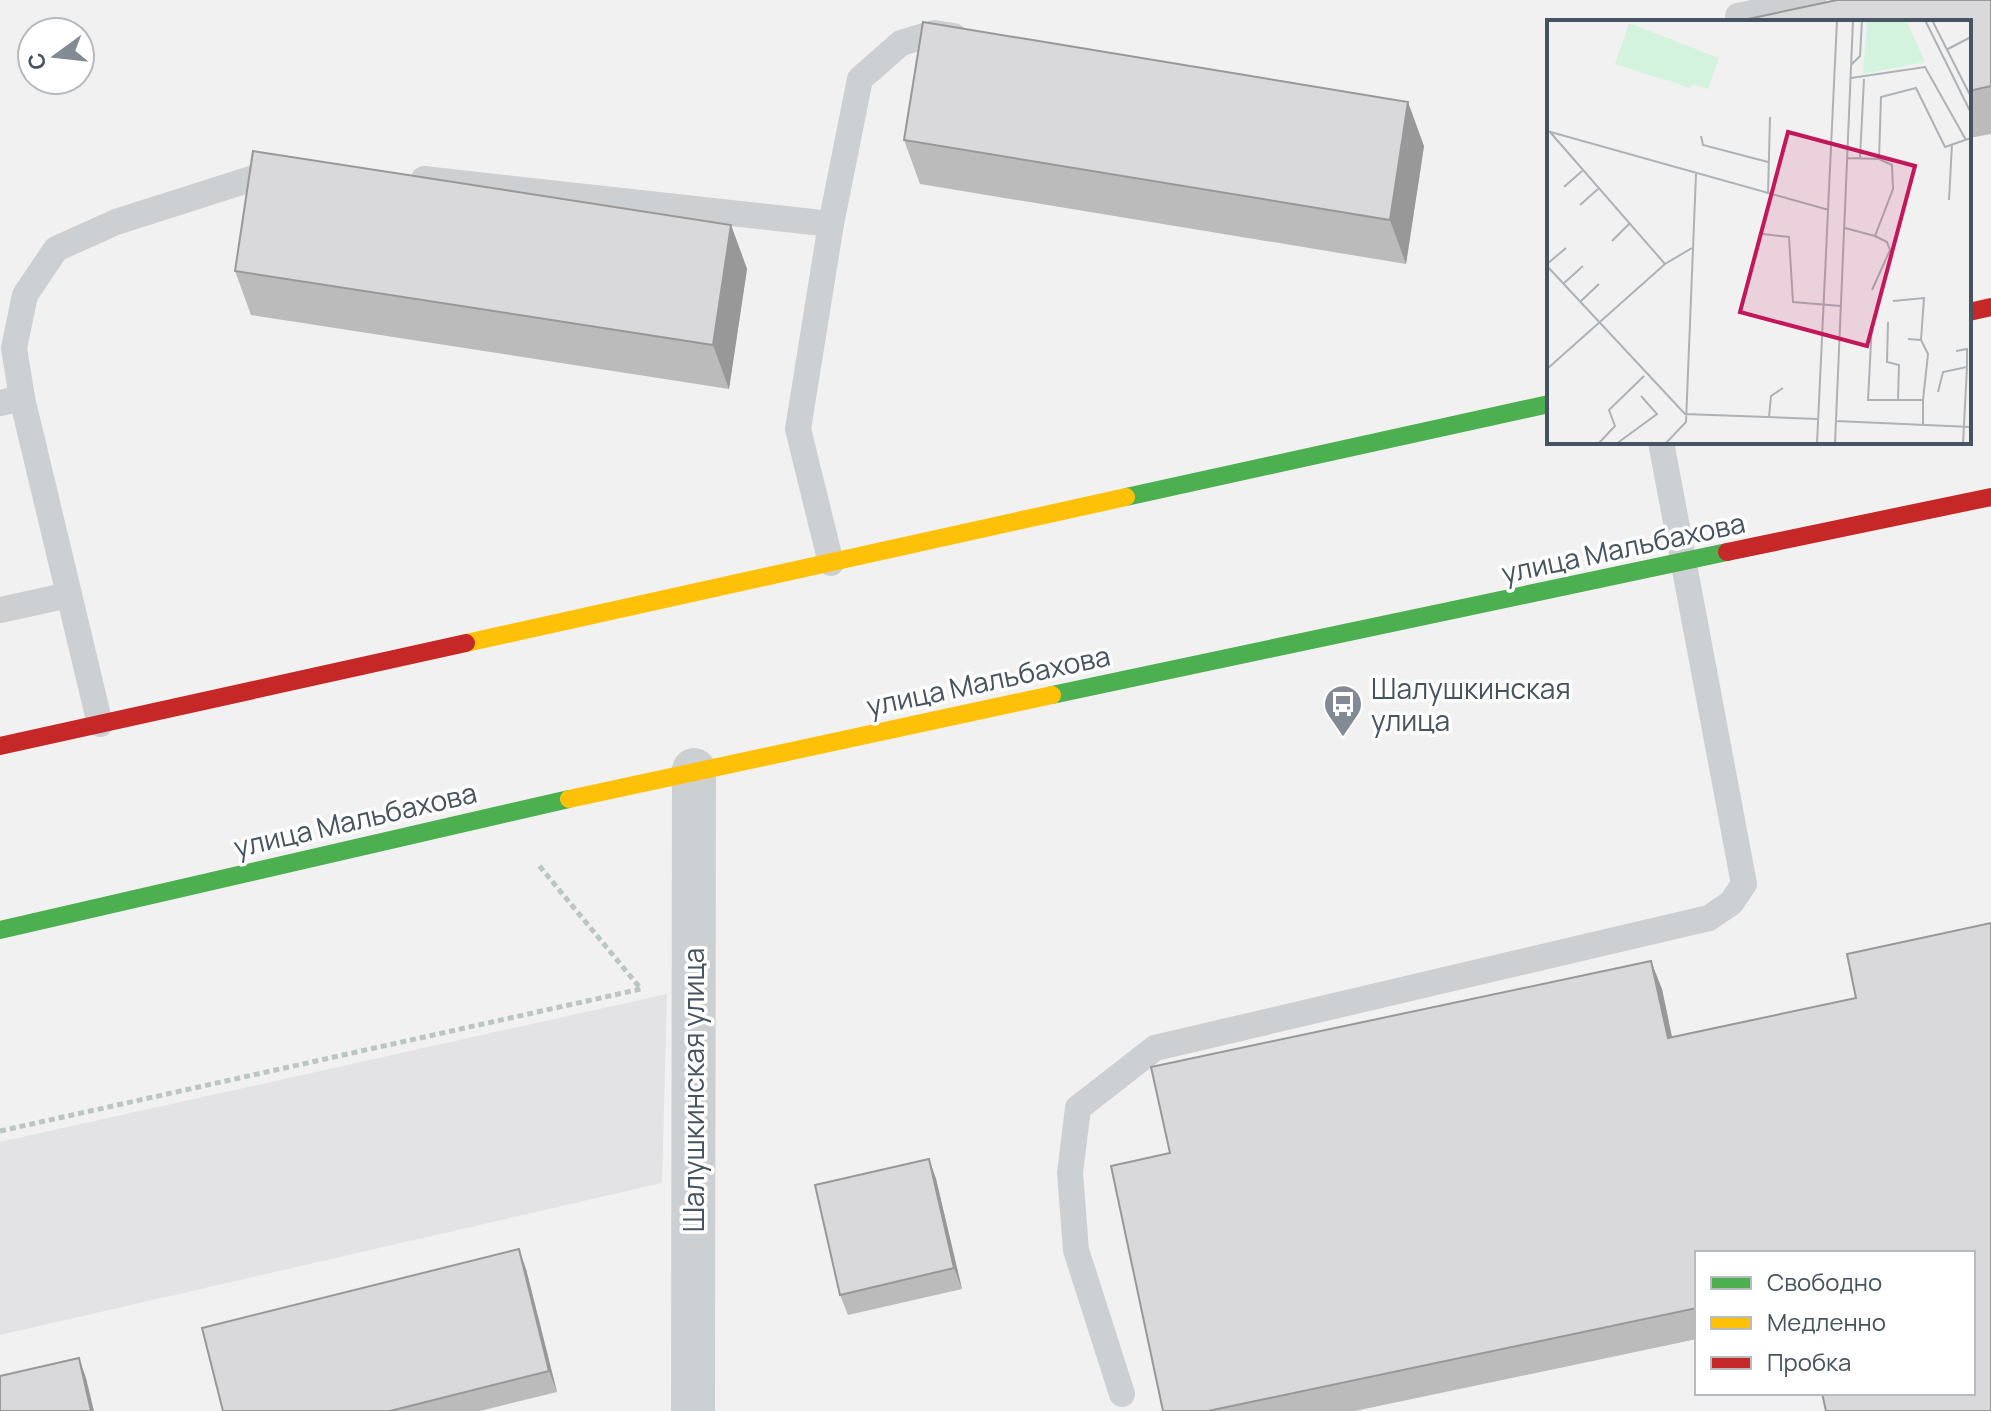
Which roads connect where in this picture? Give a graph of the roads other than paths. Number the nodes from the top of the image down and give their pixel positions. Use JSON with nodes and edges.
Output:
{"nodes":[{"id":1,"x":1813,"y":0,"type":"edge"},
{"id":2,"x":1738,"y":16,"type":"dead end"},
{"id":3,"x":981,"y":41,"type":"edge"},
{"id":4,"x":310,"y":167,"type":"edge"},
{"id":5,"x":404,"y":177,"type":"edge"},
{"id":6,"x":831,"y":224,"type":"junction"},
{"id":7,"x":1991,"y":307,"type":"edge"},
{"id":8,"x":1971,"y":312,"type":"edge"},
{"id":9,"x":11,"y":400,"type":"edge"},
{"id":10,"x":1547,"y":404,"type":"edge"},
{"id":11,"x":1661,"y":444,"type":"edge"},
{"id":12,"x":1991,"y":497,"type":"edge"},
{"id":13,"x":831,"y":563,"type":"junction"},
{"id":14,"x":1685,"y":563,"type":"junction"},
{"id":15,"x":69,"y":595,"type":"junction"},
{"id":16,"x":0,"y":610,"type":"edge"},
{"id":17,"x":100,"y":724,"type":"junction"},
{"id":18,"x":0,"y":746,"type":"edge"},
{"id":19,"x":694,"y":770,"type":"junction"},
{"id":20,"x":0,"y":930,"type":"edge"},
{"id":21,"x":1122,"y":1394,"type":"dead end"},
{"id":22,"x":693,"y":1411,"type":"edge"}],
"edges":[{"from":1,"to":2,"type":"lane"},
{"from":3,"to":6,"type":"lane"},
{"from":4,"to":9,"type":"lane"},
{"from":5,"to":6,"type":"lane"},
{"from":6,"to":13,"type":"lane"},
{"from":7,"to":8,"type":"main road"},
{"from":9,"to":15,"type":"lane"},
{"from":10,"to":13,"type":"main road"},
{"from":11,"to":14,"type":"lane"},
{"from":12,"to":14,"type":"main road","name":"улица Мальбахова"},
{"from":13,"to":17,"type":"main road"},
{"from":14,"to":19,"type":"main road","name":"улица Мальбахова"},
{"from":14,"to":21,"type":"lane"},
{"from":15,"to":16,"type":"lane"},
{"from":15,"to":17,"type":"lane"},
{"from":17,"to":18,"type":"main road"},
{"from":19,"to":20,"type":"main road","name":"улица Мальбахова"},
{"from":19,"to":22,"type":"street","name":"Шалушкинская улица"}]}
